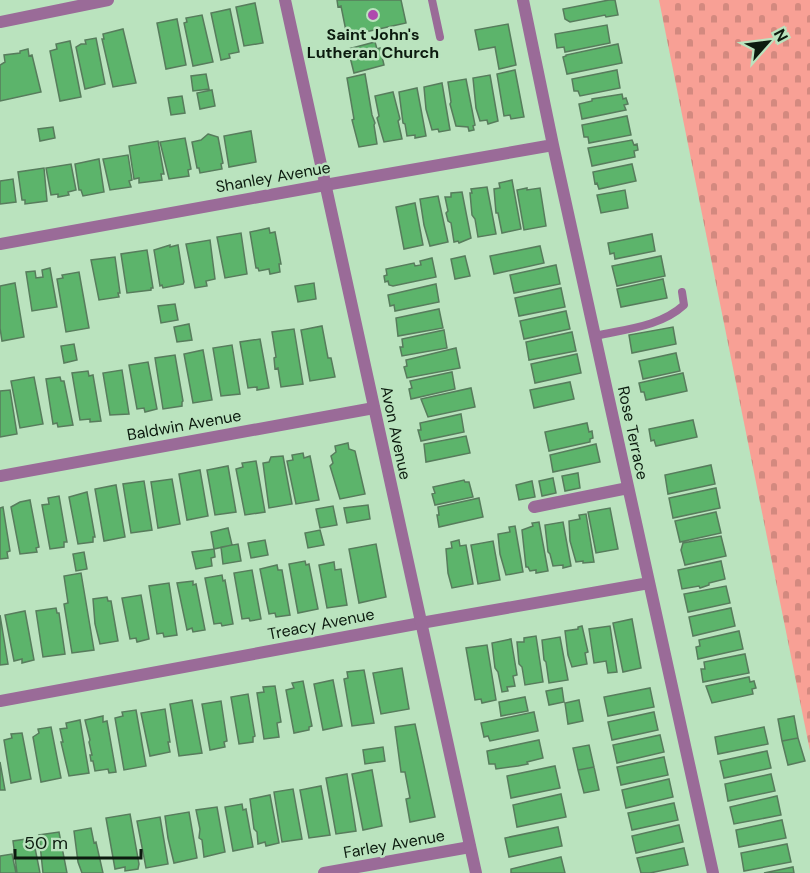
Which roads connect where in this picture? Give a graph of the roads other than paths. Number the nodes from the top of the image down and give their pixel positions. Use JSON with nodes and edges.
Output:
{"nodes":[{"id":1,"x":108,"y":0,"type":"edge"},
{"id":2,"x":285,"y":0,"type":"edge"},
{"id":3,"x":432,"y":0,"type":"edge"},
{"id":4,"x":524,"y":0,"type":"edge"},
{"id":5,"x":0,"y":22,"type":"edge"},
{"id":6,"x":440,"y":37,"type":"dead end"},
{"id":7,"x":553,"y":145,"type":"junction"},
{"id":8,"x":325,"y":185,"type":"junction"},
{"id":9,"x":0,"y":244,"type":"edge"},
{"id":10,"x":682,"y":292,"type":"dead end"},
{"id":11,"x":595,"y":336,"type":"junction"},
{"id":12,"x":374,"y":408,"type":"junction"},
{"id":13,"x":0,"y":476,"type":"edge"},
{"id":14,"x":628,"y":488,"type":"junction"},
{"id":15,"x":534,"y":507,"type":"dead end"},
{"id":16,"x":649,"y":583,"type":"junction"},
{"id":17,"x":421,"y":622,"type":"junction"},
{"id":18,"x":0,"y":701,"type":"edge"},
{"id":19,"x":470,"y":847,"type":"junction"},
{"id":20,"x":324,"y":873,"type":"edge"},
{"id":21,"x":476,"y":873,"type":"edge"},
{"id":22,"x":713,"y":873,"type":"edge"}],
"edges":[{"from":1,"to":5,"type":"street"},
{"from":2,"to":8,"type":"street","name":"Avon Avenue"},
{"from":3,"to":6,"type":"lane"},
{"from":4,"to":7,"type":"street","name":"Rose Terrace"},
{"from":7,"to":8,"type":"street","name":"Shanley Avenue"},
{"from":7,"to":11,"type":"street","name":"Rose Terrace"},
{"from":8,"to":9,"type":"street","name":"Shanley Avenue"},
{"from":8,"to":12,"type":"street","name":"Avon Avenue"},
{"from":10,"to":11,"type":"lane"},
{"from":11,"to":14,"type":"street","name":"Rose Terrace"},
{"from":12,"to":13,"type":"street","name":"Baldwin Avenue"},
{"from":12,"to":17,"type":"street","name":"Avon Avenue"},
{"from":14,"to":15,"type":"street"},
{"from":14,"to":16,"type":"street","name":"Rose Terrace"},
{"from":16,"to":17,"type":"street","name":"Treacy Avenue"},
{"from":16,"to":22,"type":"street","name":"Rose Terrace"},
{"from":17,"to":18,"type":"street","name":"Treacy Avenue"},
{"from":17,"to":19,"type":"street","name":"Avon Avenue"},
{"from":19,"to":20,"type":"street","name":"Farley Avenue"},
{"from":19,"to":21,"type":"street","name":"Avon Avenue"}]}
